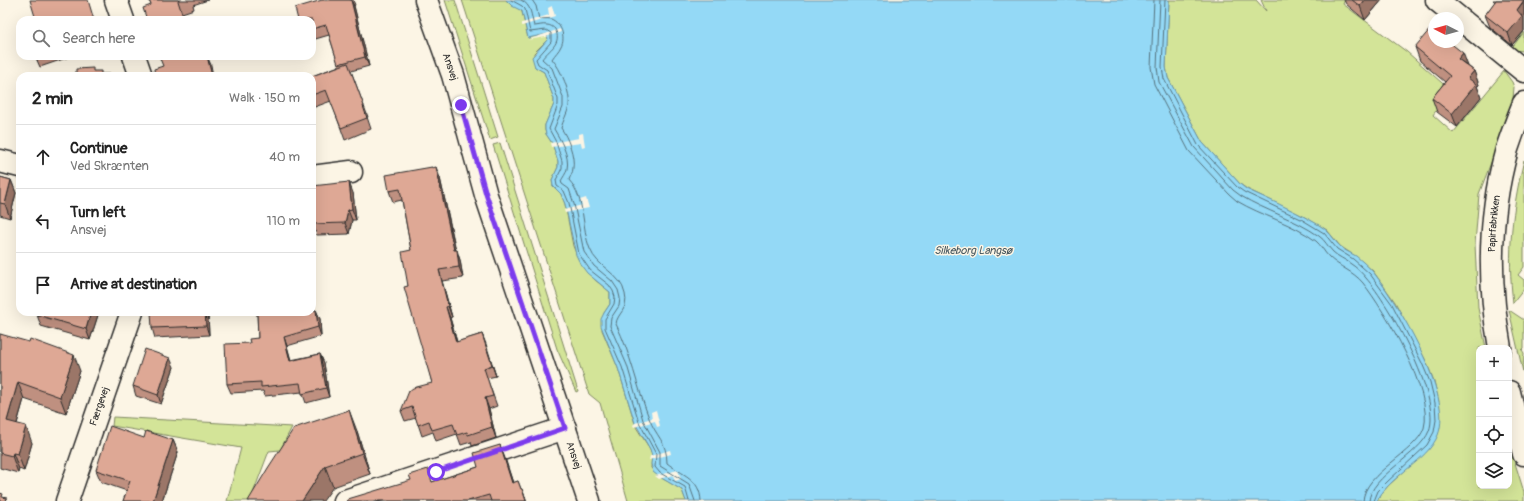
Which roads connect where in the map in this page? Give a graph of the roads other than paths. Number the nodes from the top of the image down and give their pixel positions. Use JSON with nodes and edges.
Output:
{"nodes":[{"id":1,"x":116,"y":0,"type":"edge"},
{"id":2,"x":426,"y":0,"type":"edge"},
{"id":3,"x":1437,"y":0,"type":"edge"},
{"id":4,"x":121,"y":16,"type":"edge"},
{"id":5,"x":135,"y":60,"type":"edge"},
{"id":6,"x":1524,"y":71,"type":"edge"},
{"id":7,"x":140,"y":72,"type":"edge"},
{"id":8,"x":1524,"y":103,"type":"edge"},
{"id":9,"x":0,"y":161,"type":"edge"},
{"id":10,"x":16,"y":165,"type":"edge"},
{"id":11,"x":351,"y":172,"type":"dead end"},
{"id":12,"x":316,"y":176,"type":"edge"},
{"id":13,"x":131,"y":316,"type":"edge"},
{"id":14,"x":1500,"y":345,"type":"edge"},
{"id":15,"x":1512,"y":404,"type":"edge"},
{"id":16,"x":565,"y":428,"type":"junction"},
{"id":17,"x":1524,"y":454,"type":"edge"},
{"id":18,"x":68,"y":501,"type":"edge"},
{"id":19,"x":345,"y":501,"type":"edge"},
{"id":20,"x":589,"y":501,"type":"edge"}],
"edges":[{"from":1,"to":4,"type":"street"},
{"from":2,"to":16,"type":"street","name":"Ansvej"},
{"from":3,"to":6,"type":"street"},
{"from":5,"to":7,"type":"street"},
{"from":8,"to":14,"type":"street","name":"Papirfabrikken"},
{"from":9,"to":10,"type":"street"},
{"from":11,"to":12,"type":"street"},
{"from":13,"to":18,"type":"street","name":"Færgevej"},
{"from":15,"to":17,"type":"street"},
{"from":16,"to":19,"type":"street"},
{"from":16,"to":20,"type":"street","name":"Ansvej"}]}
